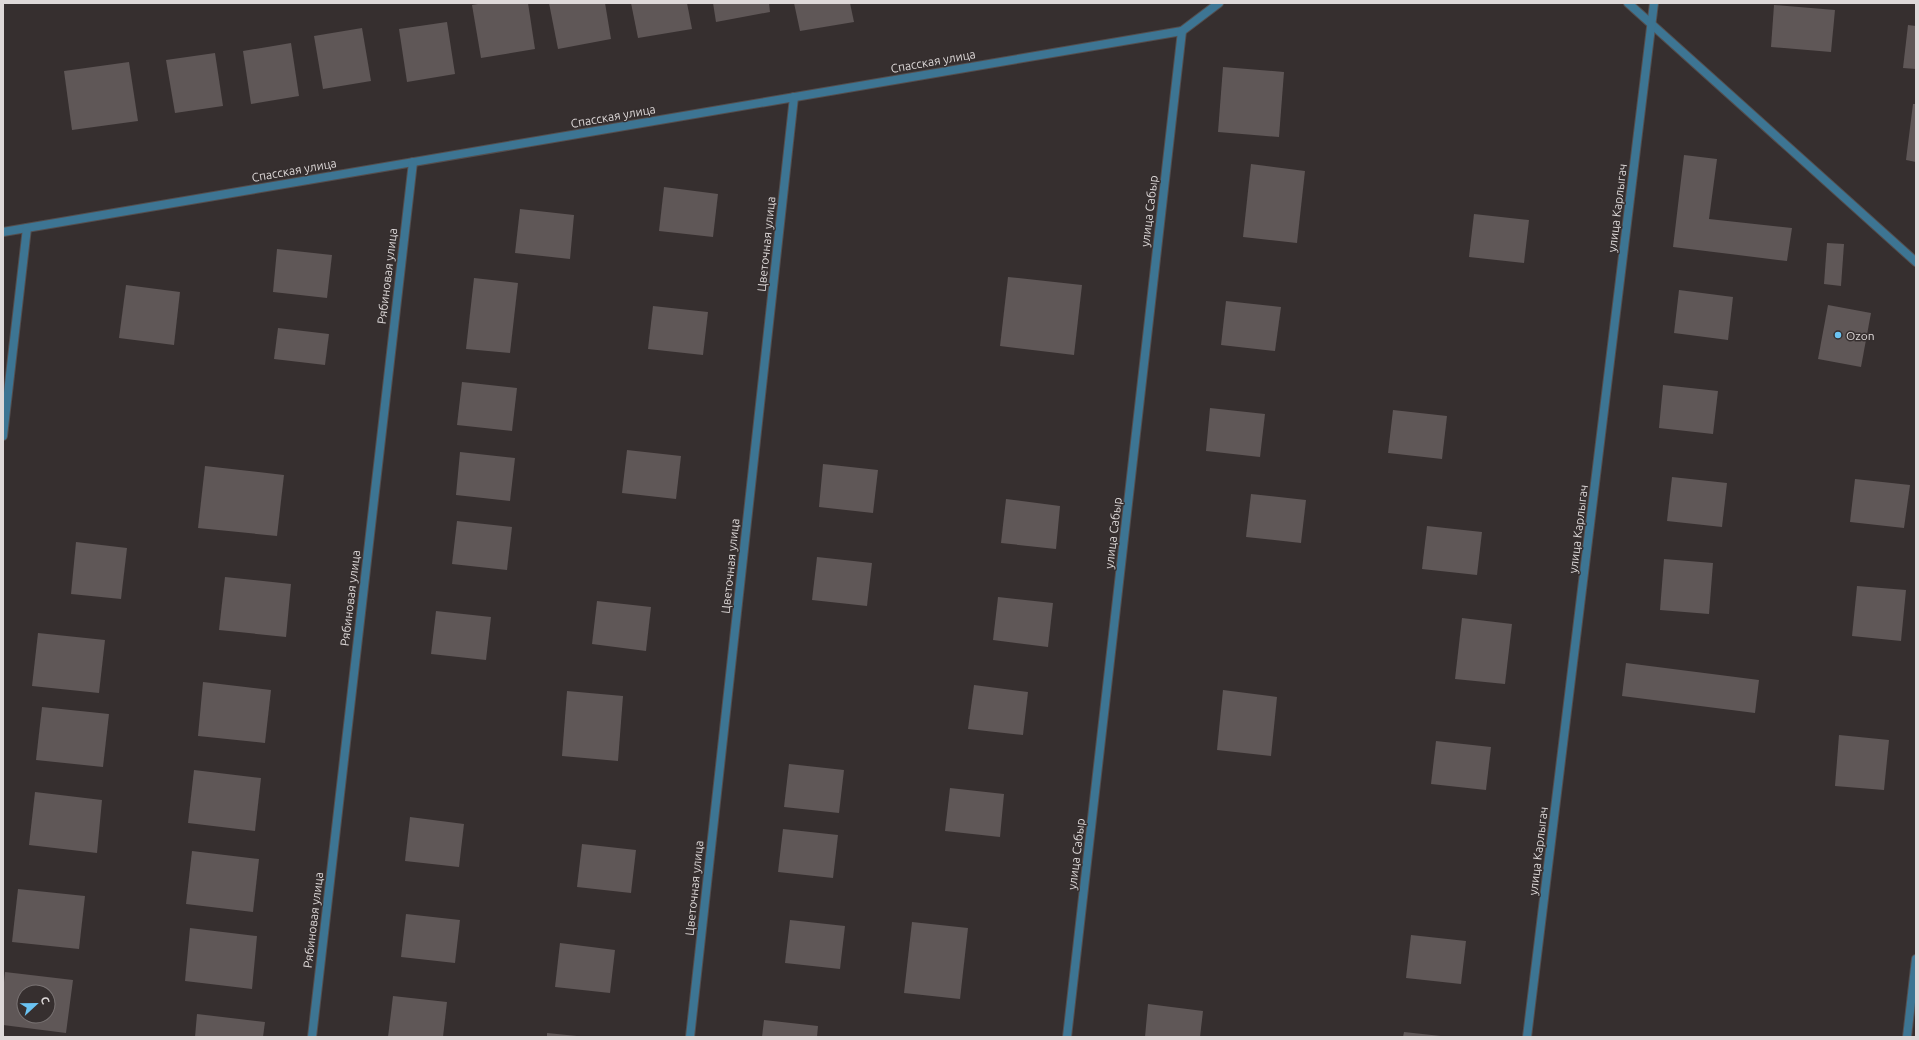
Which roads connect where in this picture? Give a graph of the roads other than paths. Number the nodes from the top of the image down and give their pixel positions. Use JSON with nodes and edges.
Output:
{"nodes":[{"id":1,"x":1219,"y":3,"type":"edge"},
{"id":2,"x":1628,"y":3,"type":"edge"},
{"id":3,"x":1654,"y":3,"type":"edge"},
{"id":4,"x":1652,"y":24,"type":"junction"},
{"id":5,"x":1182,"y":31,"type":"junction"},
{"id":6,"x":794,"y":97,"type":"junction"},
{"id":7,"x":413,"y":162,"type":"junction"},
{"id":8,"x":27,"y":228,"type":"junction"},
{"id":9,"x":3,"y":232,"type":"edge"},
{"id":10,"x":1916,"y":262,"type":"edge"},
{"id":11,"x":3,"y":436,"type":"edge"},
{"id":12,"x":1916,"y":959,"type":"edge"},
{"id":13,"x":312,"y":1037,"type":"edge"},
{"id":14,"x":690,"y":1037,"type":"edge"},
{"id":15,"x":1067,"y":1037,"type":"edge"},
{"id":16,"x":1527,"y":1037,"type":"edge"},
{"id":17,"x":1907,"y":1037,"type":"edge"}],
"edges":[{"from":1,"to":5,"type":"street","name":"Спасская улица"},
{"from":2,"to":4,"type":"street"},
{"from":3,"to":4,"type":"street","name":"улица Карлыгач"},
{"from":4,"to":10,"type":"street"},
{"from":4,"to":16,"type":"street","name":"улица Карлыгач"},
{"from":5,"to":6,"type":"street","name":"Спасская улица"},
{"from":5,"to":15,"type":"street","name":"улица Сабыр"},
{"from":6,"to":7,"type":"street","name":"Спасская улица"},
{"from":6,"to":14,"type":"street","name":"Цветочная улица"},
{"from":7,"to":8,"type":"street","name":"Спасская улица"},
{"from":7,"to":13,"type":"street","name":"Рябиновая улица"},
{"from":8,"to":9,"type":"street","name":"Спасская улица"},
{"from":8,"to":11,"type":"street"},
{"from":12,"to":17,"type":"street"}]}
